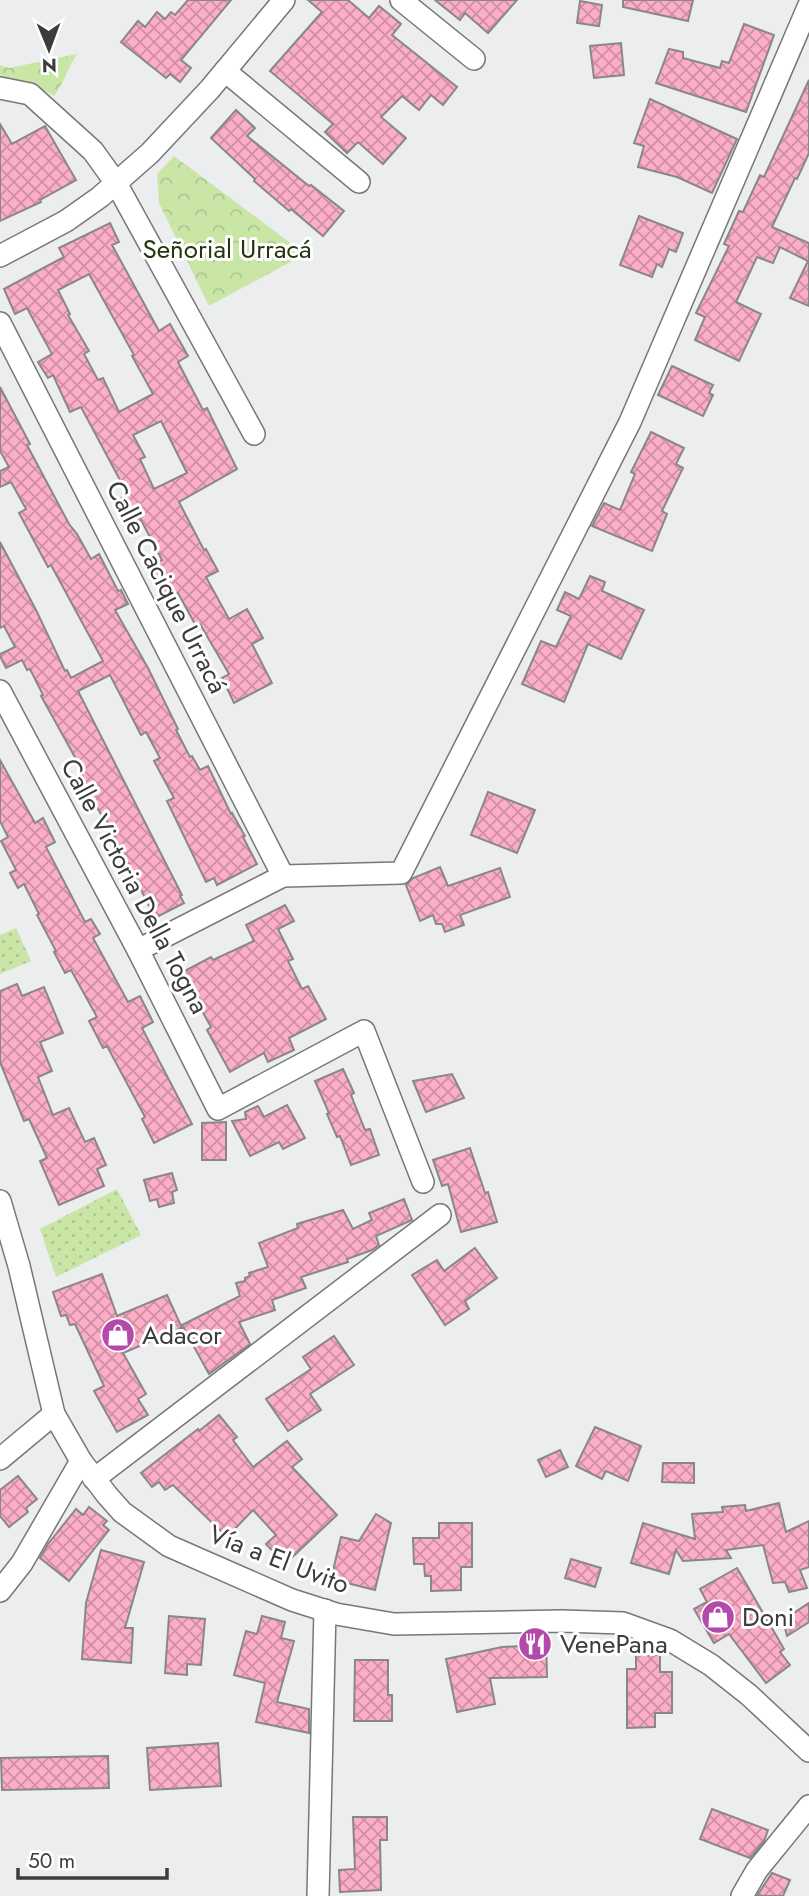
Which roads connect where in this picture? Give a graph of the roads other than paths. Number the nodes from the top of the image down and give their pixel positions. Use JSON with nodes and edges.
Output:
{"nodes":[{"id":1,"x":284,"y":0,"type":"edge"},
{"id":2,"x":401,"y":0,"type":"edge"},
{"id":3,"x":809,"y":5,"type":"edge"},
{"id":4,"x":474,"y":58,"type":"dead end"},
{"id":5,"x":225,"y":71,"type":"junction"},
{"id":6,"x":0,"y":88,"type":"edge"},
{"id":7,"x":359,"y":182,"type":"dead end"},
{"id":8,"x":116,"y":183,"type":"junction"},
{"id":9,"x":0,"y":256,"type":"edge"},
{"id":10,"x":0,"y":323,"type":"edge"},
{"id":11,"x":254,"y":434,"type":"dead end"},
{"id":12,"x":0,"y":691,"type":"edge"},
{"id":13,"x":283,"y":876,"type":"junction"},
{"id":14,"x":138,"y":950,"type":"junction"},
{"id":15,"x":423,"y":1182,"type":"dead end"},
{"id":16,"x":0,"y":1202,"type":"edge"},
{"id":17,"x":440,"y":1215,"type":"dead end"},
{"id":18,"x":54,"y":1413,"type":"junction"},
{"id":19,"x":0,"y":1459,"type":"edge"},
{"id":20,"x":81,"y":1461,"type":"junction"},
{"id":21,"x":94,"y":1479,"type":"junction"},
{"id":22,"x":0,"y":1591,"type":"edge"},
{"id":23,"x":325,"y":1610,"type":"junction"},
{"id":24,"x":809,"y":1751,"type":"edge"},
{"id":25,"x":809,"y":1806,"type":"edge"},
{"id":26,"x":318,"y":1896,"type":"edge"},
{"id":27,"x":742,"y":1896,"type":"edge"}],
"edges":[{"from":1,"to":5,"type":"street"},
{"from":2,"to":4,"type":"street"},
{"from":3,"to":13,"type":"street"},
{"from":5,"to":7,"type":"street"},
{"from":5,"to":8,"type":"street"},
{"from":6,"to":8,"type":"street"},
{"from":8,"to":9,"type":"street"},
{"from":8,"to":11,"type":"street"},
{"from":10,"to":13,"type":"street","name":"Calle Cacique Urracá"},
{"from":12,"to":14,"type":"street","name":"Calle Victoria Della Togna"},
{"from":13,"to":14,"type":"street"},
{"from":14,"to":15,"type":"street","name":"Calle Victoria Della Togna"},
{"from":16,"to":18,"type":"street","name":"Vía a El Uvito"},
{"from":17,"to":21,"type":"street"},
{"from":18,"to":19,"type":"street"},
{"from":18,"to":20,"type":"street","name":"Vía a El Uvito"},
{"from":20,"to":21,"type":"street","name":"Vía a El Uvito"},
{"from":20,"to":22,"type":"street"},
{"from":21,"to":23,"type":"street","name":"Vía a El Uvito"},
{"from":23,"to":24,"type":"street","name":"Vía a El Uvito"},
{"from":23,"to":26,"type":"street"},
{"from":25,"to":27,"type":"street"}]}
